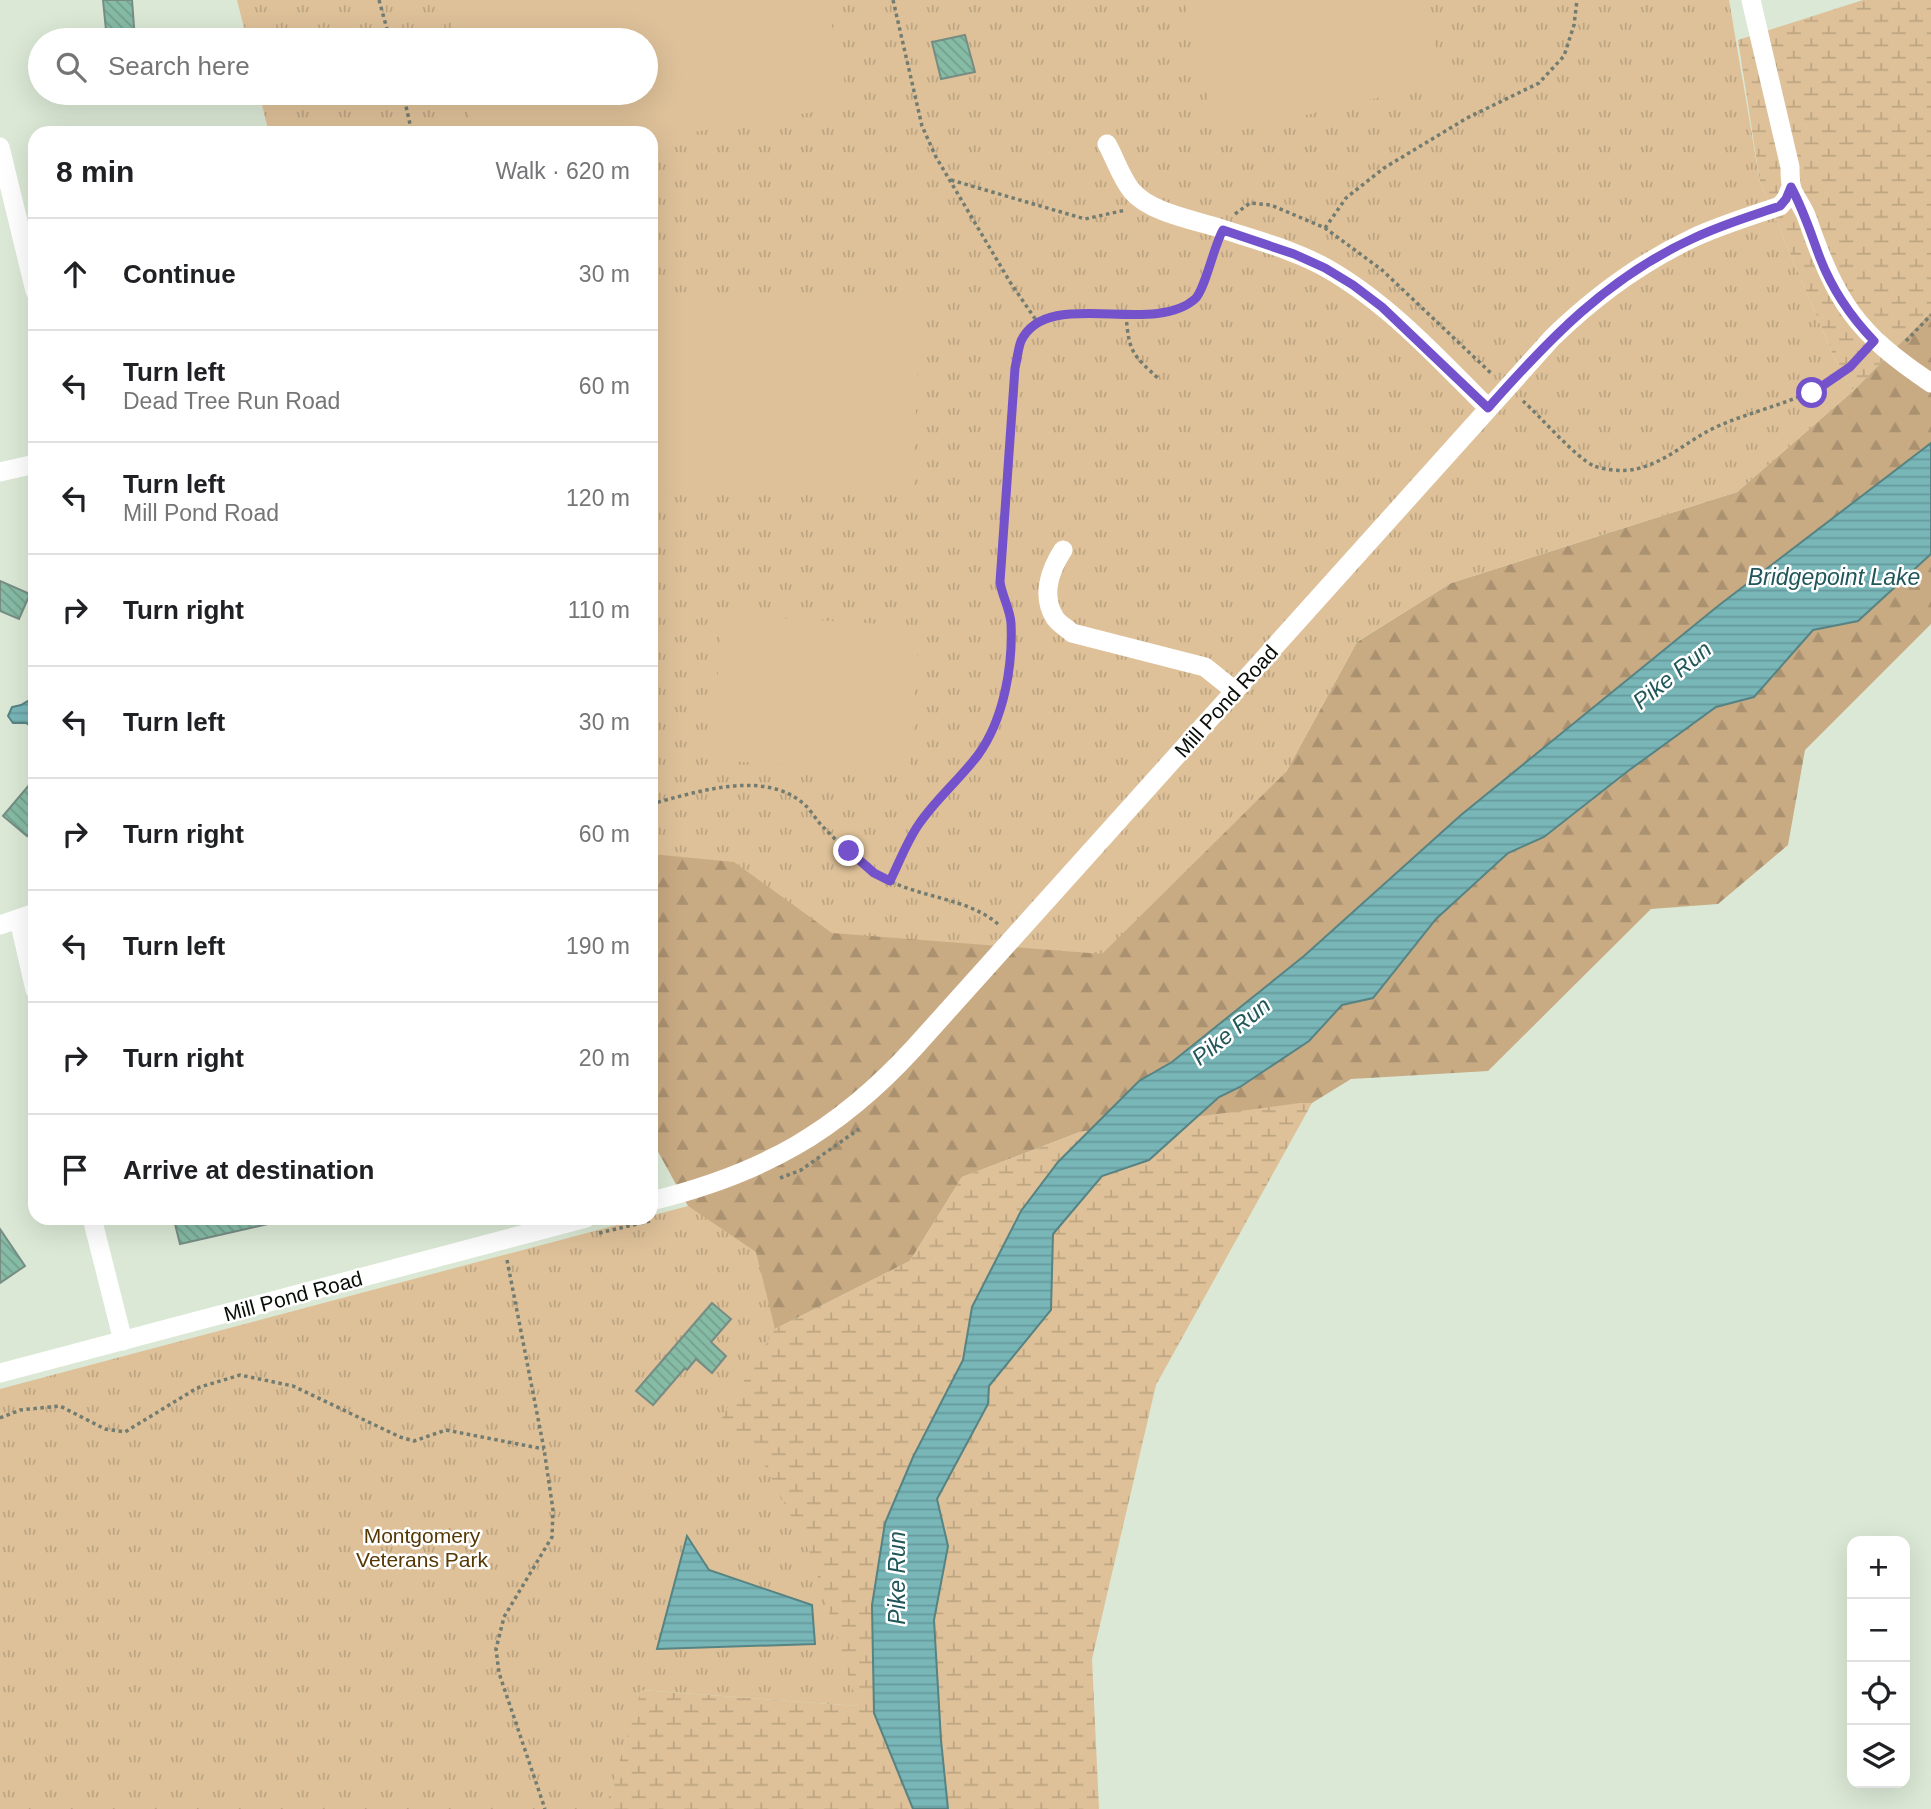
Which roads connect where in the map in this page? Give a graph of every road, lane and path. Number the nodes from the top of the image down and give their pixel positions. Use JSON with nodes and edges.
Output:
{"nodes":[{"id":1,"x":379,"y":0,"type":"edge"},
{"id":2,"x":893,"y":0,"type":"edge"},
{"id":3,"x":1577,"y":0,"type":"edge"},
{"id":4,"x":1751,"y":0,"type":"edge"},
{"id":5,"x":387,"y":28,"type":"edge"},
{"id":6,"x":405,"y":105,"type":"edge"},
{"id":7,"x":410,"y":126,"type":"edge"},
{"id":8,"x":1107,"y":144,"type":"dead end"},
{"id":9,"x":0,"y":147,"type":"edge"},
{"id":10,"x":949,"y":179,"type":"junction"},
{"id":11,"x":1791,"y":187,"type":"junction"},
{"id":12,"x":1152,"y":205,"type":"junction"},
{"id":13,"x":1325,"y":228,"type":"junction"},
{"id":14,"x":1223,"y":230,"type":"junction"},
{"id":15,"x":28,"y":262,"type":"edge"},
{"id":16,"x":1931,"y":314,"type":"edge"},
{"id":17,"x":1126,"y":315,"type":"junction"},
{"id":18,"x":1038,"y":323,"type":"junction"},
{"id":19,"x":1874,"y":341,"type":"junction"},
{"id":20,"x":1891,"y":355,"type":"junction"},
{"id":21,"x":1498,"y":379,"type":"dead end"},
{"id":22,"x":1160,"y":380,"type":"dead end"},
{"id":23,"x":1931,"y":383,"type":"edge"},
{"id":24,"x":1519,"y":397,"type":"dead end"},
{"id":25,"x":1488,"y":408,"type":"junction"},
{"id":26,"x":28,"y":466,"type":"edge"},
{"id":27,"x":0,"y":472,"type":"edge"},
{"id":28,"x":1063,"y":550,"type":"dead end"},
{"id":29,"x":1235,"y":691,"type":"junction"},
{"id":30,"x":658,"y":802,"type":"edge"},
{"id":31,"x":890,"y":881,"type":"junction"},
{"id":32,"x":18,"y":920,"type":"edge"},
{"id":33,"x":1004,"y":930,"type":"dead end"},
{"id":34,"x":28,"y":961,"type":"edge"},
{"id":35,"x":861,"y":1127,"type":"dead end"},
{"id":36,"x":769,"y":1182,"type":"dead end"},
{"id":37,"x":658,"y":1208,"type":"edge"},
{"id":38,"x":94,"y":1225,"type":"edge"},
{"id":39,"x":586,"y":1227,"type":"edge"},
{"id":40,"x":509,"y":1255,"type":"dead end"},
{"id":41,"x":123,"y":1341,"type":"junction"},
{"id":42,"x":0,"y":1373,"type":"edge"},
{"id":43,"x":0,"y":1418,"type":"edge"},
{"id":44,"x":544,"y":1449,"type":"junction"},
{"id":45,"x":545,"y":1809,"type":"edge"}],
"edges":[{"from":1,"to":5,"type":"path"},
{"from":2,"to":10,"type":"path"},
{"from":3,"to":13,"type":"path"},
{"from":4,"to":11,"type":"street"},
{"from":6,"to":7,"type":"path"},
{"from":8,"to":12,"type":"street"},
{"from":9,"to":15,"type":"street"},
{"from":10,"to":12,"type":"path"},
{"from":10,"to":18,"type":"path"},
{"from":11,"to":19,"type":"street"},
{"from":11,"to":25,"type":"street","name":"Mill Pond Road"},
{"from":12,"to":14,"type":"street"},
{"from":13,"to":14,"type":"path"},
{"from":13,"to":21,"type":"path"},
{"from":14,"to":17,"type":"path"},
{"from":14,"to":25,"type":"street"},
{"from":16,"to":20,"type":"path"},
{"from":17,"to":18,"type":"path"},
{"from":17,"to":22,"type":"path"},
{"from":18,"to":31,"type":"path"},
{"from":19,"to":20,"type":"street"},
{"from":19,"to":24,"type":"path"},
{"from":20,"to":23,"type":"street"},
{"from":25,"to":29,"type":"street","name":"Mill Pond Road"},
{"from":26,"to":27,"type":"street"},
{"from":28,"to":29,"type":"street"},
{"from":29,"to":37,"type":"street","name":"Mill Pond Road"},
{"from":30,"to":31,"type":"path"},
{"from":31,"to":33,"type":"path"},
{"from":32,"to":34,"type":"street"},
{"from":35,"to":36,"type":"path"},
{"from":38,"to":41,"type":"street"},
{"from":39,"to":41,"type":"street","name":"Mill Pond Road"},
{"from":40,"to":44,"type":"path"},
{"from":41,"to":42,"type":"street","name":"Mill Pond Road"},
{"from":43,"to":44,"type":"path"},
{"from":44,"to":45,"type":"path"}]}
